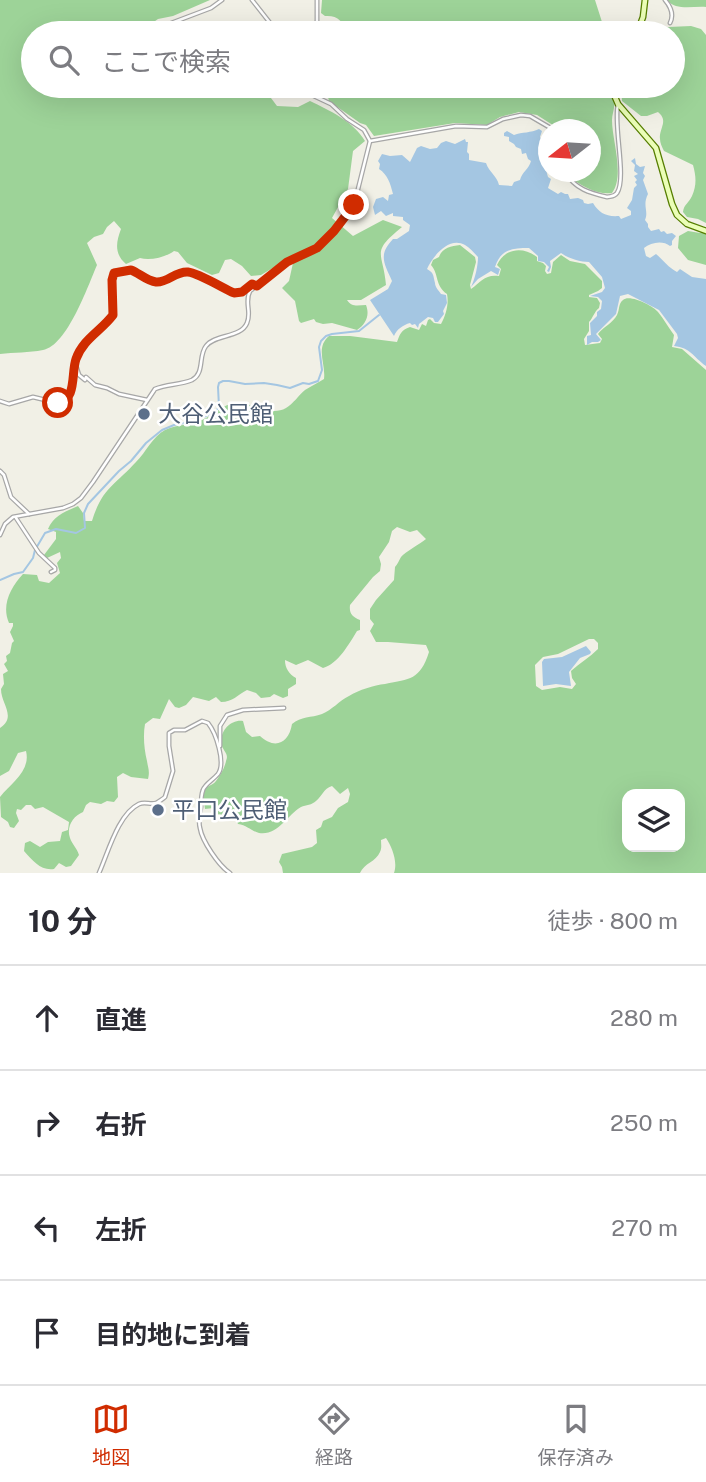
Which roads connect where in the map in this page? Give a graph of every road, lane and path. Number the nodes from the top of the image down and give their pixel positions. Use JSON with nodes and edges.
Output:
{"nodes":[{"id":1,"x":222,"y":0,"type":"edge"},
{"id":2,"x":252,"y":0,"type":"edge"},
{"id":3,"x":317,"y":0,"type":"edge"},
{"id":4,"x":645,"y":0,"type":"edge"},
{"id":5,"x":665,"y":0,"type":"edge"},
{"id":6,"x":176,"y":21,"type":"edge"},
{"id":7,"x":269,"y":21,"type":"edge"},
{"id":8,"x":316,"y":21,"type":"edge"},
{"id":9,"x":641,"y":21,"type":"edge"},
{"id":10,"x":671,"y":21,"type":"edge"},
{"id":11,"x":318,"y":98,"type":"edge"},
{"id":12,"x":615,"y":98,"type":"edge"},
{"id":13,"x":618,"y":104,"type":"junction"},
{"id":14,"x":538,"y":121,"type":"edge"},
{"id":15,"x":370,"y":141,"type":"junction"},
{"id":16,"x":571,"y":182,"type":"edge"},
{"id":17,"x":705,"y":231,"type":"edge"},
{"id":18,"x":257,"y":286,"type":"junction"},
{"id":19,"x":75,"y":362,"type":"junction"},
{"id":20,"x":147,"y":400,"type":"junction"},
{"id":21,"x":0,"y":401,"type":"edge"},
{"id":22,"x":0,"y":471,"type":"edge"},
{"id":23,"x":29,"y":514,"type":"junction"},
{"id":24,"x":15,"y":516,"type":"junction"},
{"id":25,"x":0,"y":535,"type":"edge"},
{"id":26,"x":51,"y":572,"type":"dead end"},
{"id":27,"x":284,"y":708,"type":"dead end"},
{"id":28,"x":220,"y":754,"type":"junction"},
{"id":29,"x":99,"y":873,"type":"edge"},
{"id":30,"x":230,"y":873,"type":"edge"}],
"edges":[{"from":1,"to":6,"type":"street"},
{"from":2,"to":7,"type":"street"},
{"from":3,"to":8,"type":"street"},
{"from":4,"to":9,"type":"street"},
{"from":5,"to":10,"type":"street"},
{"from":11,"to":15,"type":"street"},
{"from":12,"to":13,"type":"street"},
{"from":13,"to":16,"type":"street"},
{"from":13,"to":17,"type":"street"},
{"from":14,"to":15,"type":"street"},
{"from":15,"to":18,"type":"street"},
{"from":18,"to":19,"type":"street"},
{"from":18,"to":20,"type":"street"},
{"from":19,"to":20,"type":"street"},
{"from":19,"to":21,"type":"street"},
{"from":20,"to":23,"type":"street"},
{"from":22,"to":23,"type":"street"},
{"from":23,"to":24,"type":"street"},
{"from":24,"to":25,"type":"street"},
{"from":24,"to":26,"type":"street"},
{"from":27,"to":28,"type":"street"},
{"from":28,"to":29,"type":"street"},
{"from":28,"to":30,"type":"street"}]}
